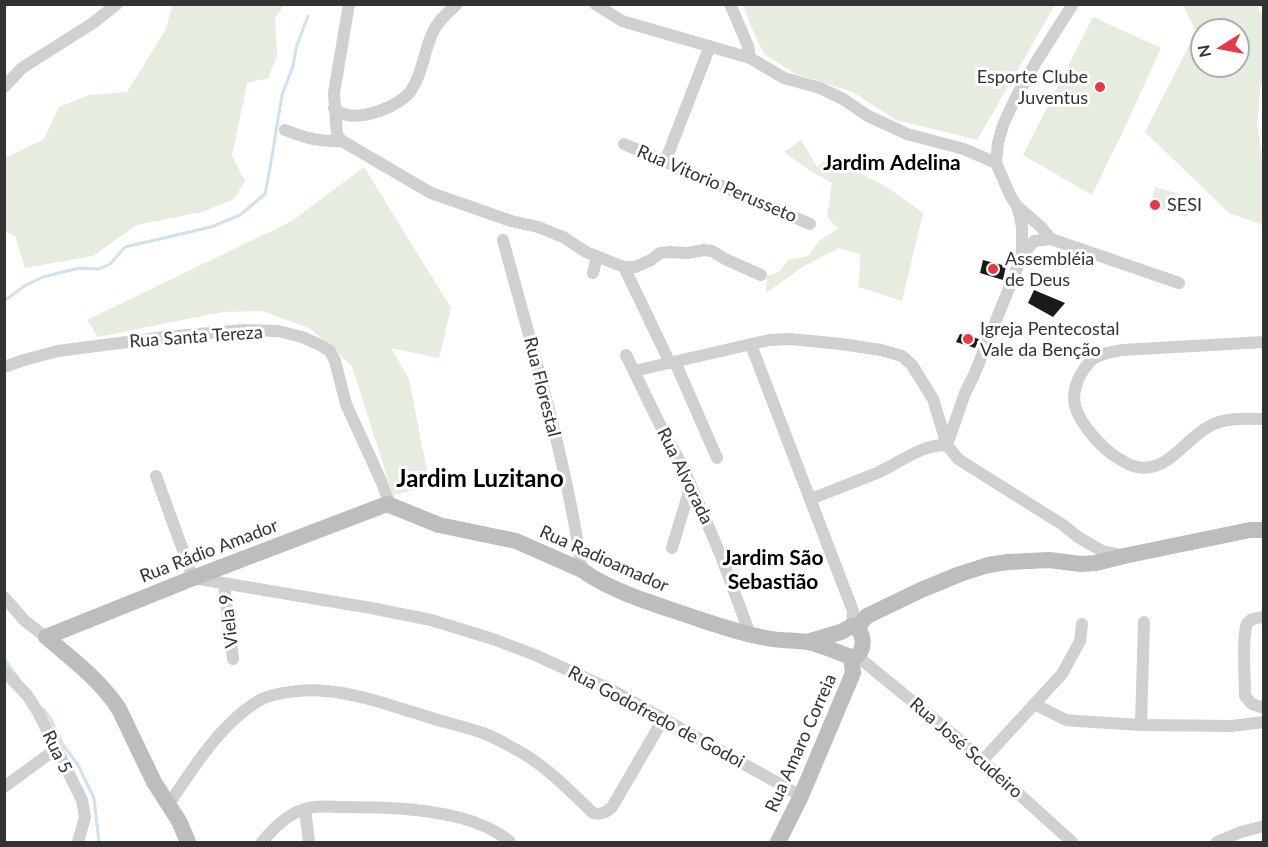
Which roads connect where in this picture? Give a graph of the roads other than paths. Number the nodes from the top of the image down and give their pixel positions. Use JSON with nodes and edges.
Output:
{"nodes":[{"id":1,"x":117,"y":4,"type":"edge"},
{"id":2,"x":349,"y":4,"type":"edge"},
{"id":3,"x":458,"y":4,"type":"edge"},
{"id":4,"x":595,"y":4,"type":"edge"},
{"id":5,"x":730,"y":4,"type":"edge"},
{"id":6,"x":1073,"y":4,"type":"edge"},
{"id":7,"x":710,"y":46,"type":"junction"},
{"id":8,"x":750,"y":58,"type":"junction"},
{"id":9,"x":4,"y":87,"type":"edge"},
{"id":10,"x":334,"y":108,"type":"junction"},
{"id":11,"x":285,"y":130,"type":"dead end"},
{"id":12,"x":342,"y":141,"type":"junction"},
{"id":13,"x":624,"y":144,"type":"dead end"},
{"id":14,"x":665,"y":162,"type":"junction"},
{"id":15,"x":996,"y":163,"type":"junction"},
{"id":16,"x":1017,"y":206,"type":"junction"},
{"id":17,"x":810,"y":224,"type":"dead end"},
{"id":18,"x":1051,"y":238,"type":"junction"},
{"id":19,"x":503,"y":240,"type":"dead end"},
{"id":20,"x":597,"y":256,"type":"junction"},
{"id":21,"x":1022,"y":256,"type":"junction"},
{"id":22,"x":630,"y":267,"type":"junction"},
{"id":23,"x":593,"y":273,"type":"dead end"},
{"id":24,"x":761,"y":275,"type":"dead end"},
{"id":25,"x":1179,"y":283,"type":"dead end"},
{"id":26,"x":1263,"y":342,"type":"edge"},
{"id":27,"x":751,"y":345,"type":"junction"},
{"id":28,"x":626,"y":355,"type":"dead end"},
{"id":29,"x":673,"y":363,"type":"junction"},
{"id":30,"x":4,"y":367,"type":"edge"},
{"id":31,"x":634,"y":371,"type":"junction"},
{"id":32,"x":1263,"y":419,"type":"edge"},
{"id":33,"x":947,"y":445,"type":"junction"},
{"id":34,"x":717,"y":458,"type":"dead end"},
{"id":35,"x":156,"y":476,"type":"dead end"},
{"id":36,"x":691,"y":485,"type":"junction"},
{"id":37,"x":811,"y":499,"type":"junction"},
{"id":38,"x":387,"y":504,"type":"junction"},
{"id":39,"x":1263,"y":530,"type":"edge"},
{"id":40,"x":672,"y":548,"type":"dead end"},
{"id":41,"x":1124,"y":556,"type":"junction"},
{"id":42,"x":228,"y":564,"type":"junction"},
{"id":43,"x":582,"y":570,"type":"junction"},
{"id":44,"x":192,"y":578,"type":"junction"},
{"id":45,"x":230,"y":585,"type":"junction"},
{"id":46,"x":6,"y":603,"type":"edge"},
{"id":47,"x":1263,"y":617,"type":"edge"},
{"id":48,"x":1144,"y":622,"type":"dead end"},
{"id":49,"x":1082,"y":624,"type":"dead end"},
{"id":50,"x":850,"y":628,"type":"junction"},
{"id":51,"x":750,"y":634,"type":"junction"},
{"id":52,"x":46,"y":637,"type":"junction"},
{"id":53,"x":807,"y":642,"type":"junction"},
{"id":54,"x":851,"y":656,"type":"junction"},
{"id":55,"x":233,"y":659,"type":"dead end"},
{"id":56,"x":4,"y":671,"type":"edge"},
{"id":57,"x":10,"y":684,"type":"edge"},
{"id":58,"x":1034,"y":704,"type":"junction"},
{"id":59,"x":1263,"y":708,"type":"edge"},
{"id":60,"x":664,"y":718,"type":"junction"},
{"id":61,"x":1263,"y":722,"type":"edge"},
{"id":62,"x":1141,"y":724,"type":"junction"},
{"id":63,"x":56,"y":749,"type":"junction"},
{"id":64,"x":982,"y":760,"type":"junction"},
{"id":65,"x":4,"y":787,"type":"edge"},
{"id":66,"x":801,"y":796,"type":"junction"},
{"id":67,"x":169,"y":804,"type":"junction"},
{"id":68,"x":305,"y":809,"type":"junction"},
{"id":69,"x":1263,"y":826,"type":"edge"},
{"id":70,"x":78,"y":843,"type":"edge"},
{"id":71,"x":188,"y":843,"type":"edge"},
{"id":72,"x":262,"y":843,"type":"edge"},
{"id":73,"x":309,"y":843,"type":"edge"},
{"id":74,"x":510,"y":843,"type":"edge"},
{"id":75,"x":777,"y":843,"type":"edge"},
{"id":76,"x":1072,"y":843,"type":"edge"},
{"id":77,"x":1217,"y":843,"type":"edge"}],
"edges":[{"from":1,"to":9,"type":"street"},
{"from":2,"to":10,"type":"street"},
{"from":3,"to":10,"type":"street"},
{"from":4,"to":7,"type":"street"},
{"from":5,"to":8,"type":"street"},
{"from":6,"to":15,"type":"street"},
{"from":7,"to":8,"type":"street"},
{"from":7,"to":14,"type":"street"},
{"from":8,"to":15,"type":"street"},
{"from":10,"to":12,"type":"street"},
{"from":11,"to":12,"type":"street"},
{"from":12,"to":20,"type":"street"},
{"from":13,"to":14,"type":"street","name":"Rua Vitorio Perusseto"},
{"from":14,"to":17,"type":"street","name":"Rua Vitorio Perusseto"},
{"from":15,"to":16,"type":"street"},
{"from":16,"to":18,"type":"street"},
{"from":16,"to":21,"type":"street"},
{"from":18,"to":21,"type":"street"},
{"from":18,"to":25,"type":"street"},
{"from":19,"to":43,"type":"street","name":"Rua Florestal"},
{"from":20,"to":22,"type":"street"},
{"from":20,"to":23,"type":"street"},
{"from":21,"to":33,"type":"street"},
{"from":22,"to":24,"type":"street"},
{"from":22,"to":29,"type":"street"},
{"from":26,"to":32,"type":"street"},
{"from":27,"to":29,"type":"street"},
{"from":27,"to":33,"type":"street"},
{"from":27,"to":37,"type":"street"},
{"from":28,"to":31,"type":"street","name":"Rua Alvorada"},
{"from":29,"to":31,"type":"street"},
{"from":29,"to":34,"type":"street"},
{"from":30,"to":38,"type":"street","name":"Rua Santa Tereza"},
{"from":31,"to":36,"type":"street","name":"Rua Alvorada"},
{"from":33,"to":37,"type":"street"},
{"from":33,"to":41,"type":"street"},
{"from":35,"to":44,"type":"street"},
{"from":36,"to":40,"type":"street"},
{"from":36,"to":51,"type":"street","name":"Rua Alvorada"},
{"from":37,"to":50,"type":"street"},
{"from":38,"to":42,"type":"street","name":"Rua Rádio Amador"},
{"from":38,"to":43,"type":"street","name":"Rua Radioamador"},
{"from":39,"to":41,"type":"street"},
{"from":41,"to":50,"type":"street"},
{"from":42,"to":44,"type":"street","name":"Rua Rádio Amador"},
{"from":42,"to":45,"type":"street","name":"Viela 9"},
{"from":43,"to":51,"type":"street","name":"Rua Radioamador"},
{"from":44,"to":45,"type":"street","name":"Rua Godofredo de Godoi"},
{"from":44,"to":52,"type":"street","name":"Rua Rádio Amador"},
{"from":45,"to":55,"type":"street","name":"Viela 9"},
{"from":45,"to":60,"type":"street","name":"Rua Godofredo de Godoi"},
{"from":46,"to":52,"type":"street"},
{"from":47,"to":59,"type":"street"},
{"from":48,"to":62,"type":"street"},
{"from":49,"to":58,"type":"street"},
{"from":50,"to":53,"type":"street","name":"Rua Radioamador"},
{"from":50,"to":54,"type":"street"},
{"from":50,"to":54,"type":"street"},
{"from":51,"to":53,"type":"street","name":"Rua Radioamador"},
{"from":52,"to":67,"type":"street"},
{"from":53,"to":54,"type":"street","name":"Rua Radioamador"},
{"from":54,"to":64,"type":"street","name":"Rua José Scudeiro"},
{"from":54,"to":66,"type":"street","name":"Rua Amaro Correia"},
{"from":56,"to":57,"type":"street","name":"Rua 5"},
{"from":57,"to":63,"type":"street","name":"Rua 5"},
{"from":58,"to":62,"type":"street"},
{"from":58,"to":64,"type":"street"},
{"from":60,"to":66,"type":"street","name":"Rua Godofredo de Godoi"},
{"from":60,"to":67,"type":"street"},
{"from":61,"to":62,"type":"street"},
{"from":63,"to":65,"type":"street"},
{"from":63,"to":70,"type":"street","name":"Rua 5"},
{"from":64,"to":76,"type":"street","name":"Rua José Scudeiro"},
{"from":66,"to":75,"type":"street","name":"Rua Amaro Correia"},
{"from":67,"to":71,"type":"street"},
{"from":68,"to":72,"type":"street"},
{"from":68,"to":73,"type":"street"},
{"from":68,"to":74,"type":"street"},
{"from":69,"to":77,"type":"street"}]}
